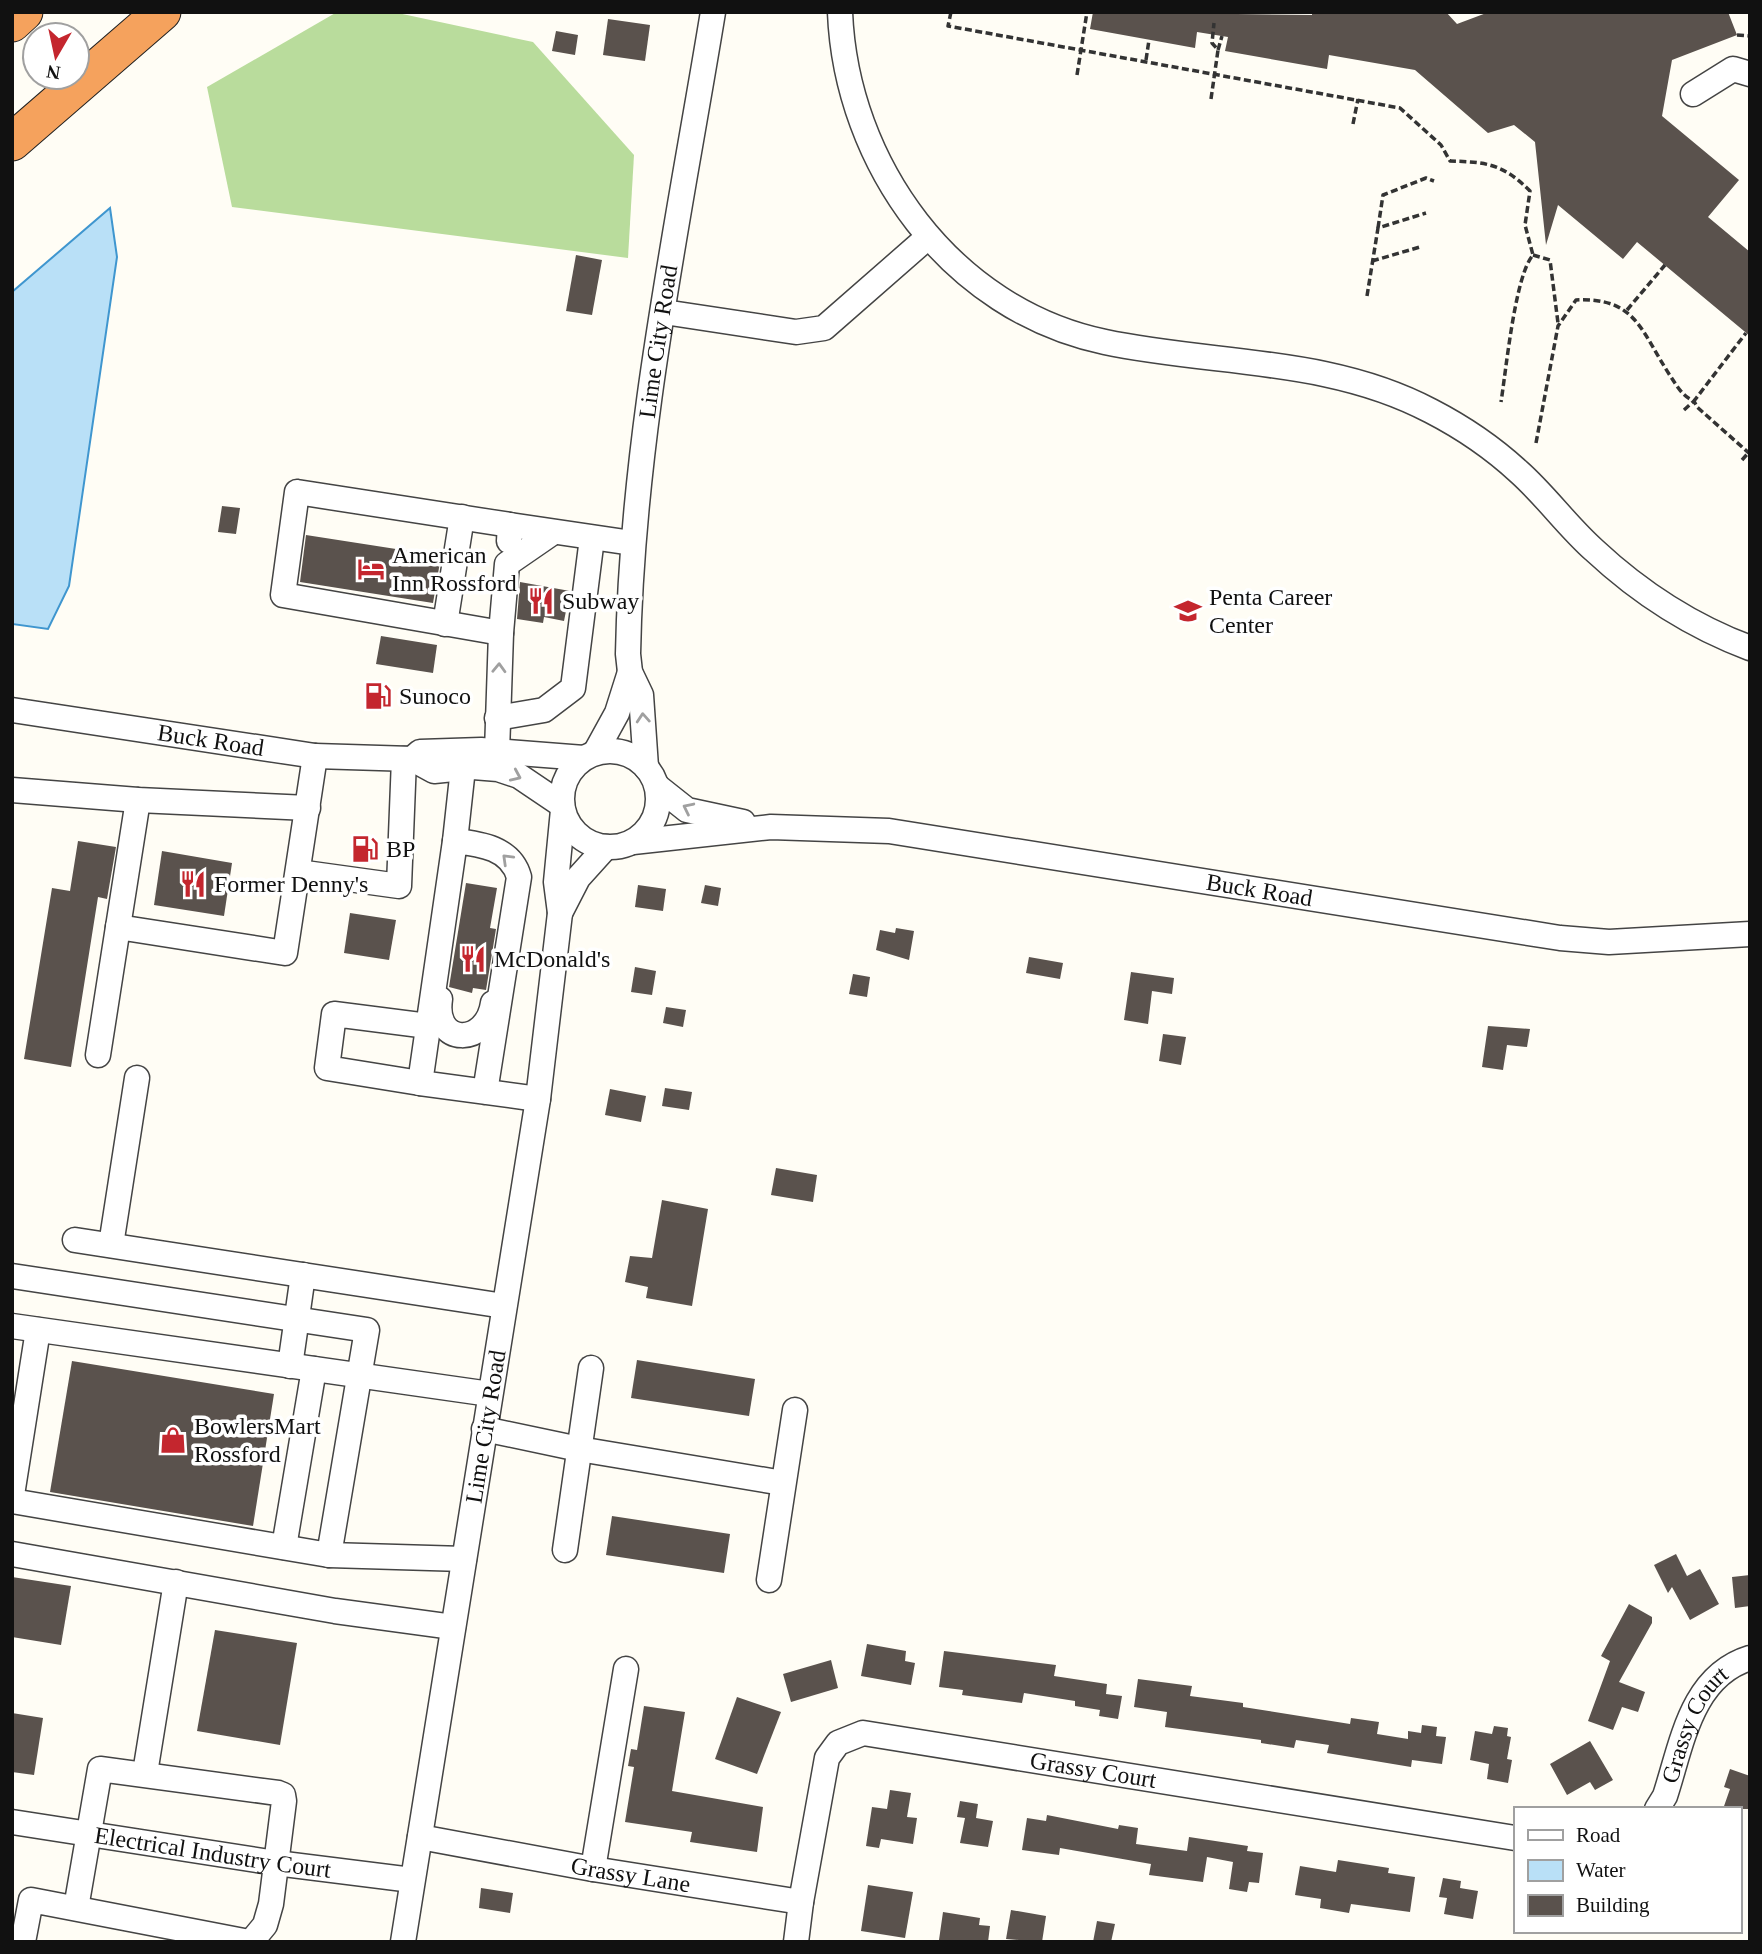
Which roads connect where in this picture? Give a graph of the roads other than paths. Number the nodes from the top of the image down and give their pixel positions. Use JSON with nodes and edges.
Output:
{"nodes":[{"id":1,"x":24,"y":12,"type":"edge"},
{"id":2,"x":162,"y":12,"type":"edge"},
{"id":3,"x":713,"y":12,"type":"edge"},
{"id":4,"x":839,"y":12,"type":"edge"},
{"id":5,"x":12,"y":23,"type":"edge"},
{"id":6,"x":134,"y":38,"type":"junction"},
{"id":7,"x":1750,"y":75,"type":"edge"},
{"id":8,"x":1693,"y":94,"type":"dead end"},
{"id":9,"x":12,"y":142,"type":"edge"},
{"id":10,"x":12,"y":170,"type":"edge"},
{"id":11,"x":928,"y":237,"type":"junction"},
{"id":12,"x":664,"y":312,"type":"junction"},
{"id":13,"x":462,"y":517,"type":"junction"},
{"id":14,"x":510,"y":525,"type":"junction"},
{"id":15,"x":552,"y":533,"type":"junction"},
{"id":16,"x":592,"y":538,"type":"junction"},
{"id":17,"x":632,"y":543,"type":"junction"},
{"id":18,"x":507,"y":564,"type":"junction"},
{"id":19,"x":445,"y":624,"type":"junction"},
{"id":20,"x":501,"y":633,"type":"junction"},
{"id":21,"x":1750,"y":648,"type":"edge"},
{"id":22,"x":630,"y":672,"type":"junction"},
{"id":23,"x":12,"y":710,"type":"edge"},
{"id":24,"x":497,"y":718,"type":"junction"},
{"id":25,"x":496,"y":752,"type":"junction"},
{"id":26,"x":316,"y":755,"type":"junction"},
{"id":27,"x":589,"y":756,"type":"junction"},
{"id":28,"x":408,"y":759,"type":"junction"},
{"id":29,"x":463,"y":768,"type":"junction"},
{"id":30,"x":652,"y":777,"type":"junction"},
{"id":31,"x":12,"y":790,"type":"edge"},
{"id":32,"x":138,"y":800,"type":"junction"},
{"id":33,"x":308,"y":808,"type":"junction"},
{"id":34,"x":563,"y":808,"type":"junction"},
{"id":35,"x":771,"y":827,"type":"junction"},
{"id":36,"x":455,"y":841,"type":"junction"},
{"id":37,"x":633,"y":842,"type":"junction"},
{"id":38,"x":606,"y":847,"type":"junction"},
{"id":39,"x":298,"y":872,"type":"junction"},
{"id":40,"x":517,"y":891,"type":"junction"},
{"id":41,"x":560,"y":913,"type":"junction"},
{"id":42,"x":118,"y":927,"type":"junction"},
{"id":43,"x":1750,"y":934,"type":"edge"},
{"id":44,"x":440,"y":940,"type":"junction"},
{"id":45,"x":428,"y":1026,"type":"junction"},
{"id":46,"x":98,"y":1055,"type":"dead end"},
{"id":47,"x":137,"y":1079,"type":"dead end"},
{"id":48,"x":420,"y":1083,"type":"junction"},
{"id":49,"x":485,"y":1092,"type":"junction"},
{"id":50,"x":538,"y":1099,"type":"junction"},
{"id":51,"x":75,"y":1240,"type":"dead end"},
{"id":52,"x":111,"y":1245,"type":"junction"},
{"id":53,"x":303,"y":1275,"type":"junction"},
{"id":54,"x":12,"y":1276,"type":"edge"},
{"id":55,"x":504,"y":1306,"type":"junction"},
{"id":56,"x":296,"y":1319,"type":"junction"},
{"id":57,"x":12,"y":1326,"type":"edge"},
{"id":58,"x":38,"y":1329,"type":"junction"},
{"id":59,"x":302,"y":1367,"type":"junction"},
{"id":60,"x":591,"y":1368,"type":"dead end"},
{"id":61,"x":361,"y":1376,"type":"junction"},
{"id":62,"x":490,"y":1394,"type":"junction"},
{"id":63,"x":795,"y":1410,"type":"dead end"},
{"id":64,"x":484,"y":1429,"type":"junction"},
{"id":65,"x":579,"y":1449,"type":"junction"},
{"id":66,"x":783,"y":1483,"type":"junction"},
{"id":67,"x":12,"y":1495,"type":"edge"},
{"id":68,"x":12,"y":1501,"type":"edge"},
{"id":69,"x":284,"y":1547,"type":"junction"},
{"id":70,"x":565,"y":1550,"type":"dead end"},
{"id":71,"x":12,"y":1554,"type":"edge"},
{"id":72,"x":328,"y":1555,"type":"junction"},
{"id":73,"x":464,"y":1559,"type":"junction"},
{"id":74,"x":769,"y":1580,"type":"dead end"},
{"id":75,"x":176,"y":1582,"type":"junction"},
{"id":76,"x":453,"y":1628,"type":"junction"},
{"id":77,"x":1750,"y":1658,"type":"edge"},
{"id":78,"x":626,"y":1669,"type":"dead end"},
{"id":79,"x":145,"y":1773,"type":"junction"},
{"id":80,"x":1658,"y":1807,"type":"edge"},
{"id":81,"x":12,"y":1822,"type":"edge"},
{"id":82,"x":88,"y":1833,"type":"junction"},
{"id":83,"x":420,"y":1837,"type":"junction"},
{"id":84,"x":1514,"y":1838,"type":"edge"},
{"id":85,"x":276,"y":1863,"type":"junction"},
{"id":86,"x":593,"y":1869,"type":"junction"},
{"id":87,"x":412,"y":1880,"type":"junction"},
{"id":88,"x":801,"y":1902,"type":"junction"},
{"id":89,"x":76,"y":1908,"type":"junction"},
{"id":90,"x":23,"y":1942,"type":"edge"},
{"id":91,"x":250,"y":1942,"type":"edge"},
{"id":92,"x":402,"y":1942,"type":"edge"},
{"id":93,"x":796,"y":1942,"type":"edge"}],
"edges":[{"from":1,"to":5,"type":"highway"},
{"from":2,"to":6,"type":"highway"},
{"from":3,"to":12,"type":"street","name":"Lime City Road"},
{"from":4,"to":11,"type":"street"},
{"from":6,"to":9,"type":"highway"},
{"from":6,"to":10,"type":"highway"},
{"from":7,"to":8,"type":"street"},
{"from":11,"to":12,"type":"street"},
{"from":11,"to":21,"type":"street"},
{"from":12,"to":17,"type":"street","name":"Lime City Road"},
{"from":13,"to":14,"type":"street"},
{"from":13,"to":19,"type":"street"},
{"from":13,"to":19,"type":"street"},
{"from":14,"to":15,"type":"street"},
{"from":14,"to":18,"type":"street"},
{"from":15,"to":16,"type":"street"},
{"from":15,"to":18,"type":"street"},
{"from":16,"to":17,"type":"street"},
{"from":16,"to":24,"type":"street"},
{"from":17,"to":22,"type":"street","name":"Lime City Road"},
{"from":18,"to":20,"type":"street"},
{"from":19,"to":20,"type":"street"},
{"from":24,"to":20,"type":"street","one_way":true},
{"from":22,"to":27,"type":"street","name":"Lime City Road"},
{"from":30,"to":22,"type":"street","name":"Lime City Road","one_way":true},
{"from":23,"to":26,"type":"street","name":"Buck Road"},
{"from":24,"to":25,"type":"street"},
{"from":25,"to":27,"type":"street","name":"Buck Road"},
{"from":25,"to":28,"type":"street","name":"Buck Road"},
{"from":26,"to":28,"type":"street","name":"Buck Road"},
{"from":26,"to":33,"type":"street"},
{"from":27,"to":30,"type":"street"},
{"from":27,"to":34,"type":"street"},
{"from":28,"to":29,"type":"street","name":"Buck Road"},
{"from":28,"to":39,"type":"street"},
{"from":29,"to":34,"type":"street","name":"Buck Road","one_way":true},
{"from":29,"to":36,"type":"street"},
{"from":35,"to":30,"type":"street","name":"Buck Road","one_way":true},
{"from":30,"to":37,"type":"street"},
{"from":31,"to":32,"type":"street"},
{"from":32,"to":33,"type":"street"},
{"from":32,"to":42,"type":"street"},
{"from":33,"to":39,"type":"street"},
{"from":34,"to":38,"type":"street"},
{"from":34,"to":41,"type":"street","name":"Lime City Road"},
{"from":35,"to":37,"type":"street","name":"Buck Road"},
{"from":35,"to":43,"type":"street","name":"Buck Road"},
{"from":40,"to":36,"type":"street","one_way":true},
{"from":36,"to":44,"type":"street"},
{"from":37,"to":38,"type":"street"},
{"from":38,"to":41,"type":"street","name":"Lime City Road"},
{"from":39,"to":42,"type":"street"},
{"from":40,"to":44,"type":"street"},
{"from":40,"to":49,"type":"street"},
{"from":41,"to":50,"type":"street","name":"Lime City Road"},
{"from":42,"to":46,"type":"street"},
{"from":44,"to":45,"type":"street"},
{"from":45,"to":48,"type":"street"},
{"from":45,"to":48,"type":"street"},
{"from":47,"to":52,"type":"street"},
{"from":48,"to":49,"type":"street"},
{"from":49,"to":50,"type":"street"},
{"from":50,"to":55,"type":"street","name":"Lime City Road"},
{"from":51,"to":52,"type":"street"},
{"from":52,"to":53,"type":"street"},
{"from":53,"to":55,"type":"street"},
{"from":53,"to":56,"type":"street"},
{"from":54,"to":56,"type":"street"},
{"from":55,"to":62,"type":"street","name":"Lime City Road"},
{"from":56,"to":59,"type":"street"},
{"from":56,"to":61,"type":"street"},
{"from":57,"to":58,"type":"street"},
{"from":58,"to":59,"type":"street"},
{"from":58,"to":67,"type":"street"},
{"from":59,"to":61,"type":"street"},
{"from":59,"to":69,"type":"street"},
{"from":60,"to":65,"type":"street"},
{"from":61,"to":62,"type":"street"},
{"from":61,"to":72,"type":"street"},
{"from":62,"to":64,"type":"street","name":"Lime City Road"},
{"from":63,"to":66,"type":"street"},
{"from":64,"to":65,"type":"street"},
{"from":64,"to":73,"type":"street","name":"Lime City Road"},
{"from":65,"to":66,"type":"street"},
{"from":65,"to":70,"type":"street"},
{"from":66,"to":74,"type":"street"},
{"from":68,"to":69,"type":"street"},
{"from":69,"to":72,"type":"street"},
{"from":71,"to":75,"type":"street"},
{"from":72,"to":73,"type":"street"},
{"from":73,"to":76,"type":"street","name":"Lime City Road"},
{"from":75,"to":76,"type":"street"},
{"from":75,"to":79,"type":"street"},
{"from":76,"to":83,"type":"street","name":"Lime City Road"},
{"from":77,"to":80,"type":"street","name":"Grassy Court"},
{"from":78,"to":86,"type":"street"},
{"from":79,"to":82,"type":"street"},
{"from":79,"to":85,"type":"street"},
{"from":81,"to":82,"type":"street","name":"Electrical Industry Court"},
{"from":82,"to":85,"type":"street","name":"Electrical Industry Court"},
{"from":82,"to":89,"type":"street"},
{"from":83,"to":86,"type":"street","name":"Grassy Lane"},
{"from":83,"to":87,"type":"street","name":"Lime City Road"},
{"from":84,"to":88,"type":"street","name":"Grassy Court"},
{"from":85,"to":87,"type":"street","name":"Electrical Industry Court"},
{"from":85,"to":91,"type":"street"},
{"from":86,"to":88,"type":"street","name":"Grassy Lane"},
{"from":87,"to":92,"type":"street","name":"Lime City Road"},
{"from":88,"to":93,"type":"street"},
{"from":89,"to":90,"type":"street"},
{"from":89,"to":91,"type":"street"}]}
